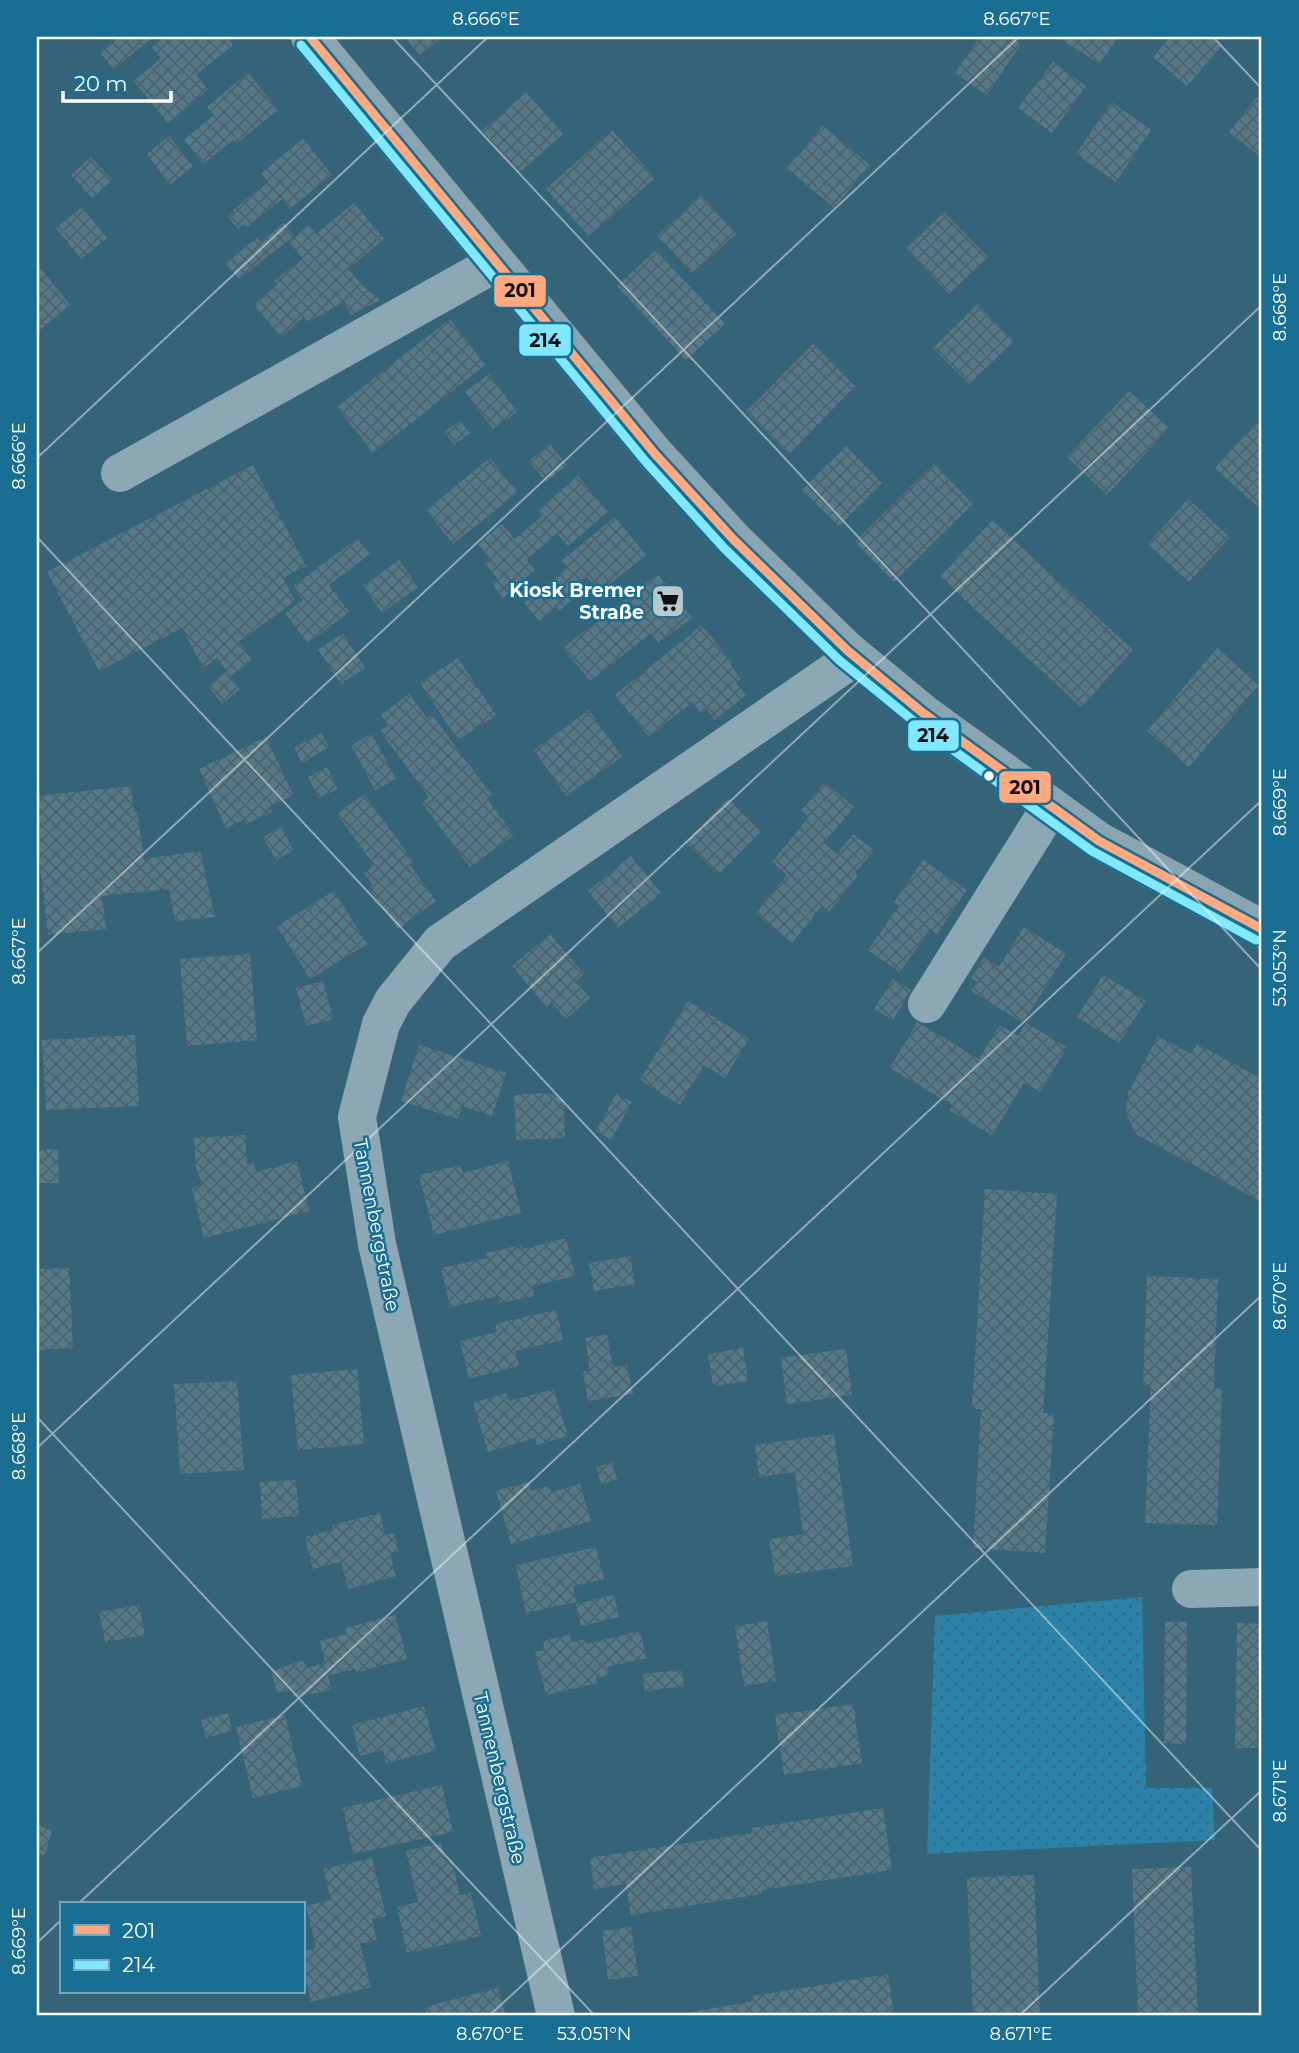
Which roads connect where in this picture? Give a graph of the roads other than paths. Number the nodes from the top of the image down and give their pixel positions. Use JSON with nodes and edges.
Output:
{"nodes":[{"id":1,"x":310,"y":37,"type":"edge"},
{"id":2,"x":496,"y":263,"type":"junction"},
{"id":3,"x":120,"y":473,"type":"dead end"},
{"id":4,"x":855,"y":657,"type":"junction"},
{"id":5,"x":1051,"y":806,"type":"junction"},
{"id":6,"x":1262,"y":929,"type":"edge"},
{"id":7,"x":927,"y":1004,"type":"dead end"},
{"id":8,"x":1262,"y":1587,"type":"edge"},
{"id":9,"x":1191,"y":1589,"type":"dead end"},
{"id":10,"x":556,"y":2016,"type":"edge"}],
"edges":[{"from":1,"to":2,"type":"main road"},
{"from":2,"to":3,"type":"street"},
{"from":2,"to":4,"type":"main road"},
{"from":4,"to":5,"type":"main road"},
{"from":4,"to":10,"type":"street","name":"Tannenbergstraße"},
{"from":5,"to":6,"type":"main road"},
{"from":5,"to":7,"type":"street"},
{"from":8,"to":9,"type":"street"}]}
